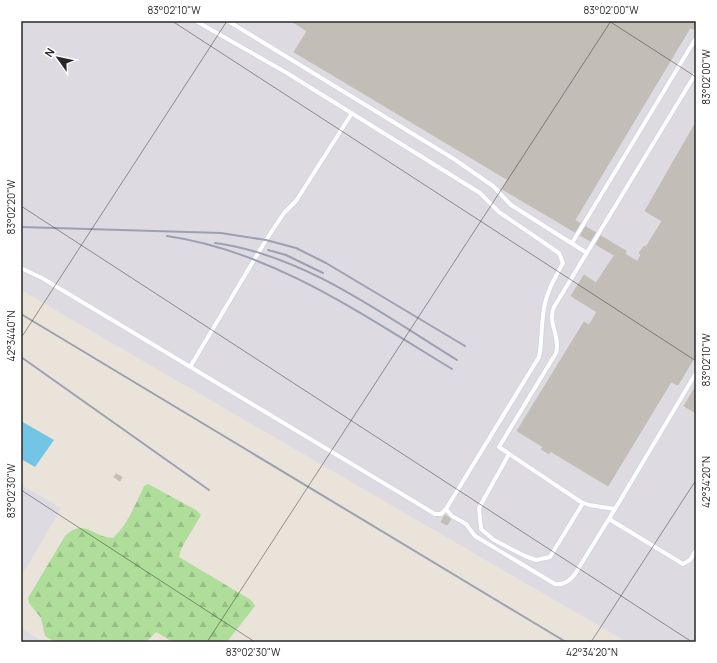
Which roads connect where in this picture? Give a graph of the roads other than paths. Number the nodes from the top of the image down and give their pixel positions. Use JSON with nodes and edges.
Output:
{"nodes":[{"id":1,"x":196,"y":21,"type":"edge"},
{"id":2,"x":228,"y":21,"type":"edge"},
{"id":3,"x":696,"y":38,"type":"edge"},
{"id":4,"x":696,"y":73,"type":"edge"},
{"id":5,"x":352,"y":113,"type":"junction"},
{"id":6,"x":572,"y":243,"type":"junction"},
{"id":7,"x":587,"y":252,"type":"junction"},
{"id":8,"x":21,"y":268,"type":"edge"},
{"id":9,"x":190,"y":367,"type":"junction"},
{"id":10,"x":696,"y":373,"type":"edge"},
{"id":11,"x":509,"y":454,"type":"junction"},
{"id":12,"x":583,"y":503,"type":"junction"},
{"id":13,"x":446,"y":509,"type":"junction"},
{"id":14,"x":615,"y":509,"type":"junction"},
{"id":15,"x":609,"y":519,"type":"junction"},
{"id":16,"x":696,"y":550,"type":"edge"}],
"edges":[{"from":1,"to":5,"type":"lane"},
{"from":2,"to":6,"type":"lane"},
{"from":3,"to":6,"type":"lane"},
{"from":4,"to":7,"type":"lane"},
{"from":5,"to":9,"type":"lane"},
{"from":5,"to":13,"type":"lane"},
{"from":6,"to":7,"type":"lane"},
{"from":7,"to":11,"type":"lane"},
{"from":8,"to":9,"type":"lane"},
{"from":9,"to":13,"type":"lane"},
{"from":10,"to":14,"type":"lane"},
{"from":11,"to":12,"type":"lane"},
{"from":11,"to":12,"type":"lane"},
{"from":12,"to":14,"type":"lane"},
{"from":13,"to":15,"type":"lane"},
{"from":14,"to":15,"type":"lane"},
{"from":15,"to":16,"type":"lane"}]}
